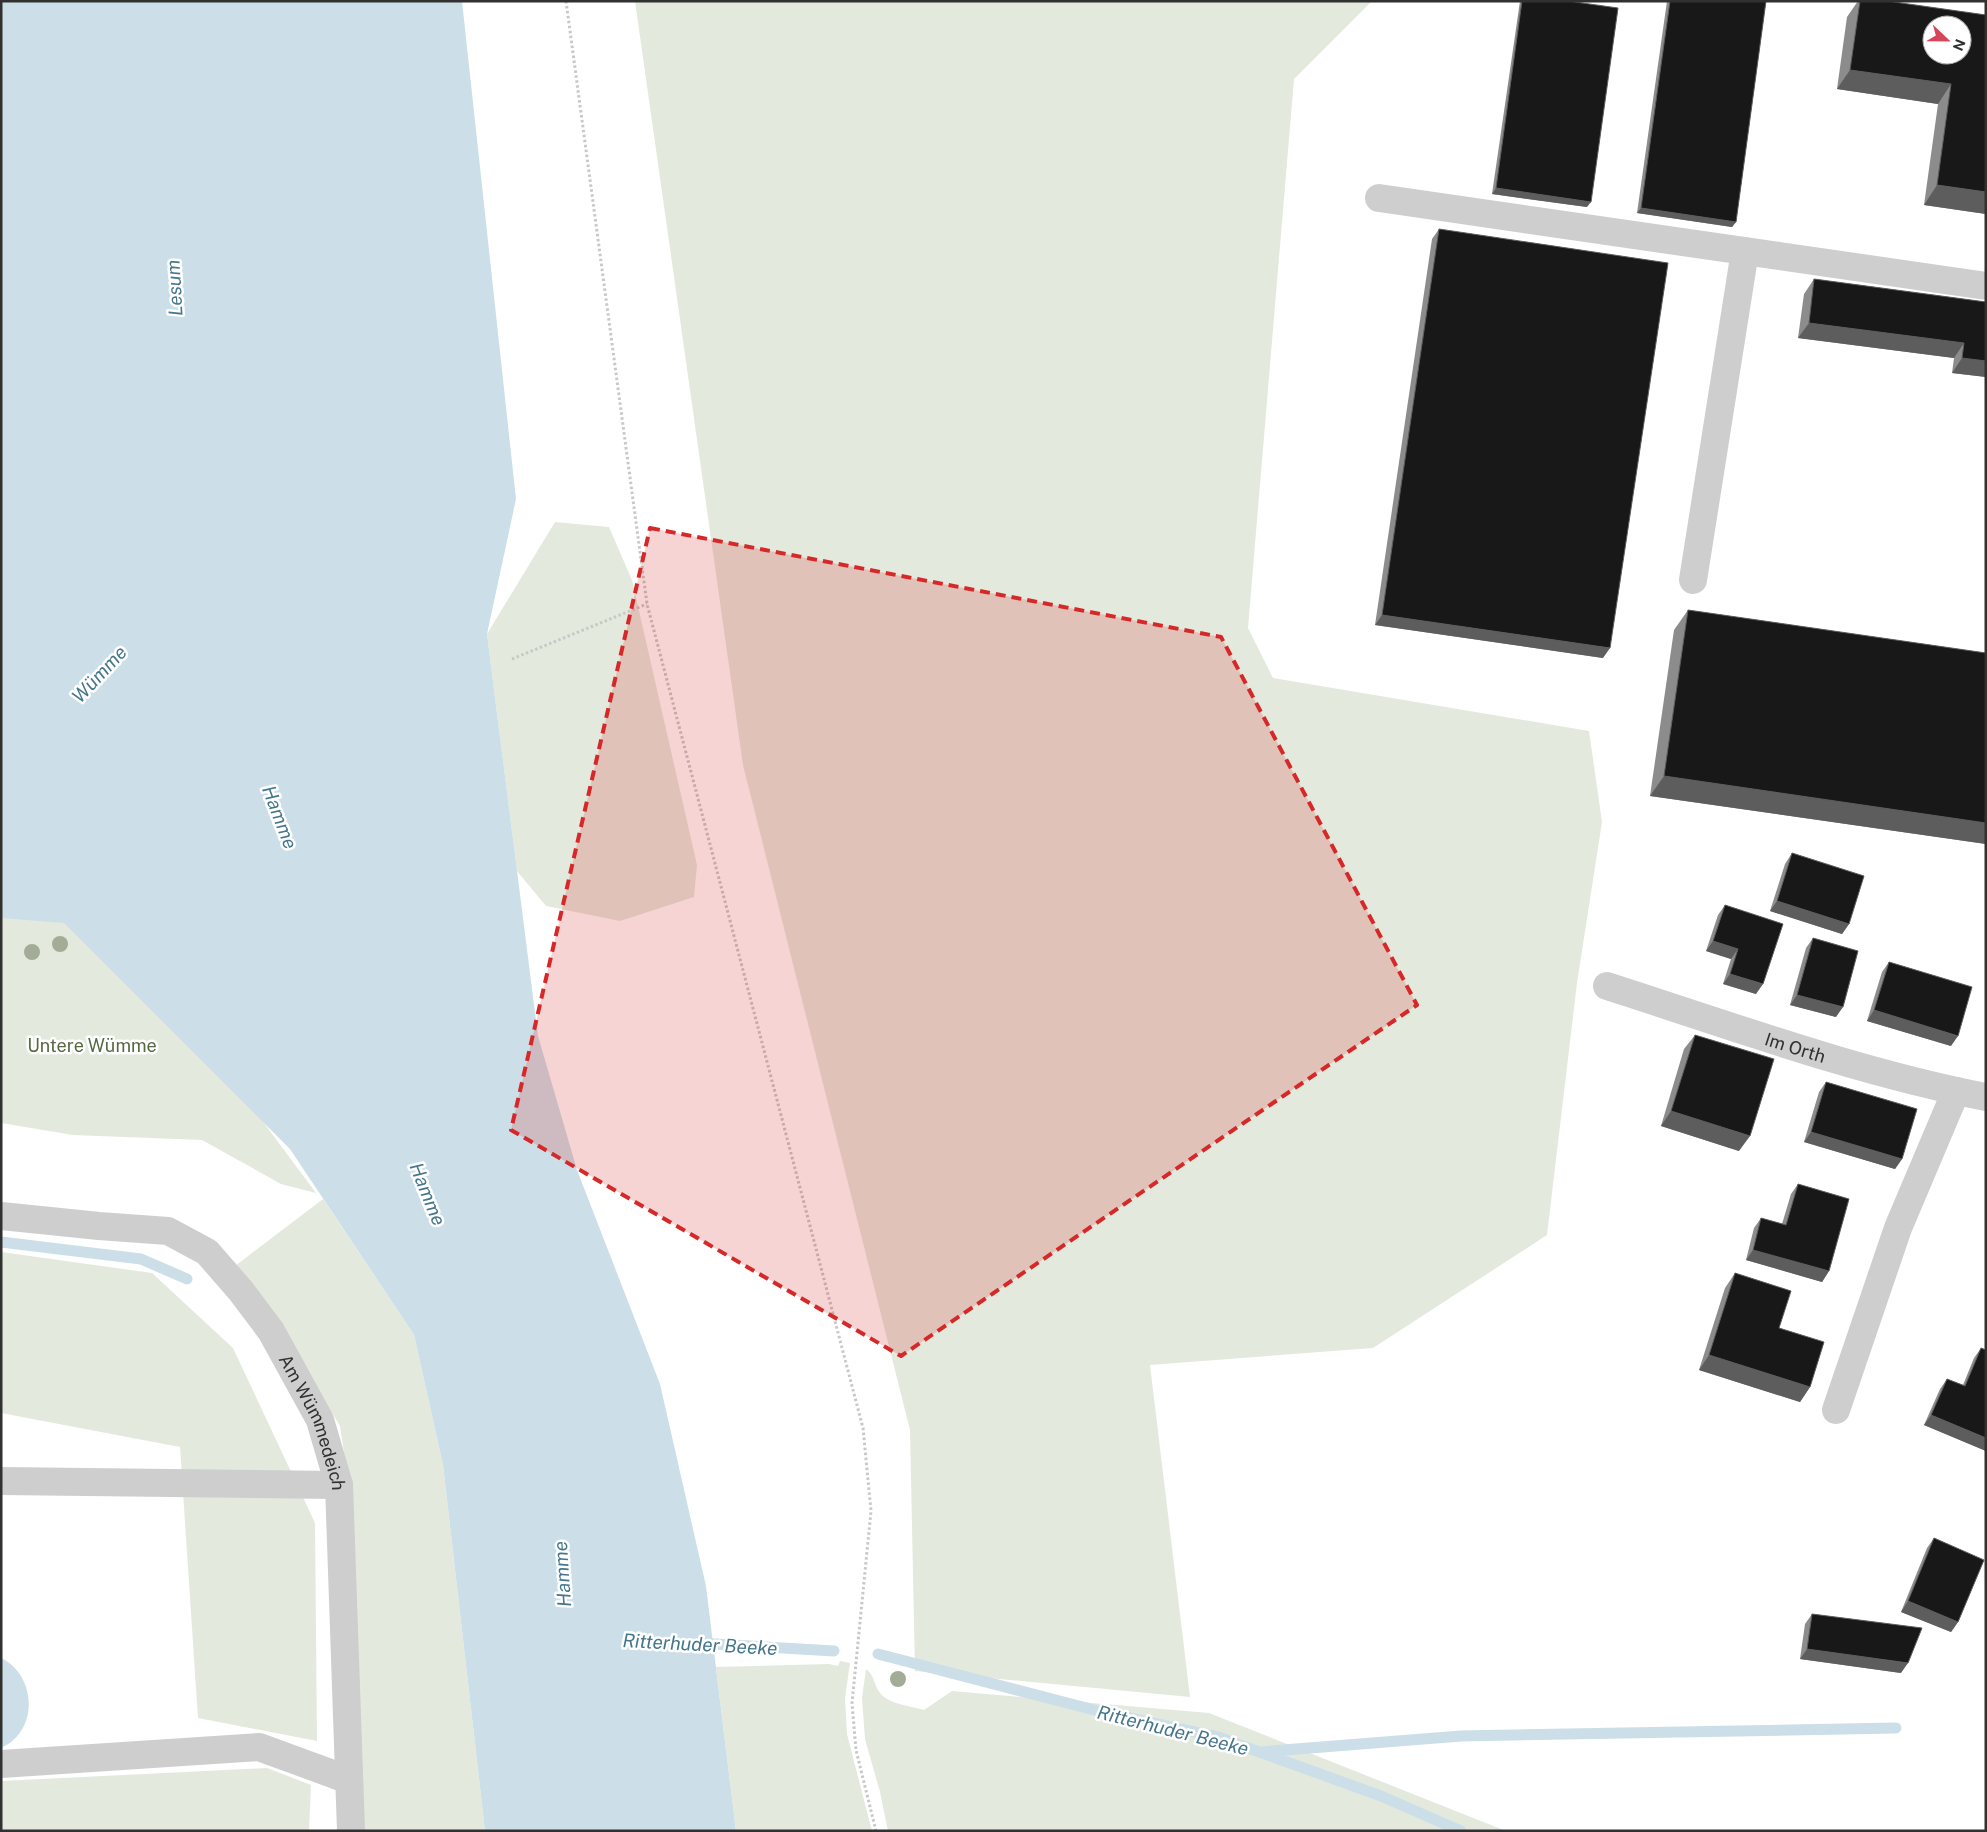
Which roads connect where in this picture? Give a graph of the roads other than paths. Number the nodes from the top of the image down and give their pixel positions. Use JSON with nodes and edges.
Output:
{"nodes":[{"id":1,"x":1379,"y":198,"type":"dead end"},
{"id":2,"x":1745,"y":252,"type":"junction"},
{"id":3,"x":1986,"y":286,"type":"edge"},
{"id":4,"x":1693,"y":580,"type":"dead end"},
{"id":5,"x":1607,"y":986,"type":"dead end"},
{"id":6,"x":1956,"y":1091,"type":"junction"},
{"id":7,"x":1986,"y":1097,"type":"edge"},
{"id":8,"x":1,"y":1216,"type":"edge"},
{"id":9,"x":1836,"y":1410,"type":"dead end"},
{"id":10,"x":1,"y":1481,"type":"edge"},
{"id":11,"x":339,"y":1485,"type":"junction"},
{"id":12,"x":1,"y":1764,"type":"edge"},
{"id":13,"x":349,"y":1780,"type":"junction"},
{"id":14,"x":351,"y":1831,"type":"edge"}],
"edges":[{"from":1,"to":2,"type":"street"},
{"from":2,"to":3,"type":"street"},
{"from":2,"to":4,"type":"street"},
{"from":5,"to":6,"type":"street","name":"Im Orth"},
{"from":6,"to":7,"type":"street","name":"Im Orth"},
{"from":6,"to":9,"type":"street"},
{"from":8,"to":11,"type":"street","name":"Am Wümmedeich"},
{"from":10,"to":11,"type":"street"},
{"from":11,"to":13,"type":"street","name":"Am Wümmedeich"},
{"from":12,"to":13,"type":"street"},
{"from":13,"to":14,"type":"street","name":"Am Wümmedeich"}]}
